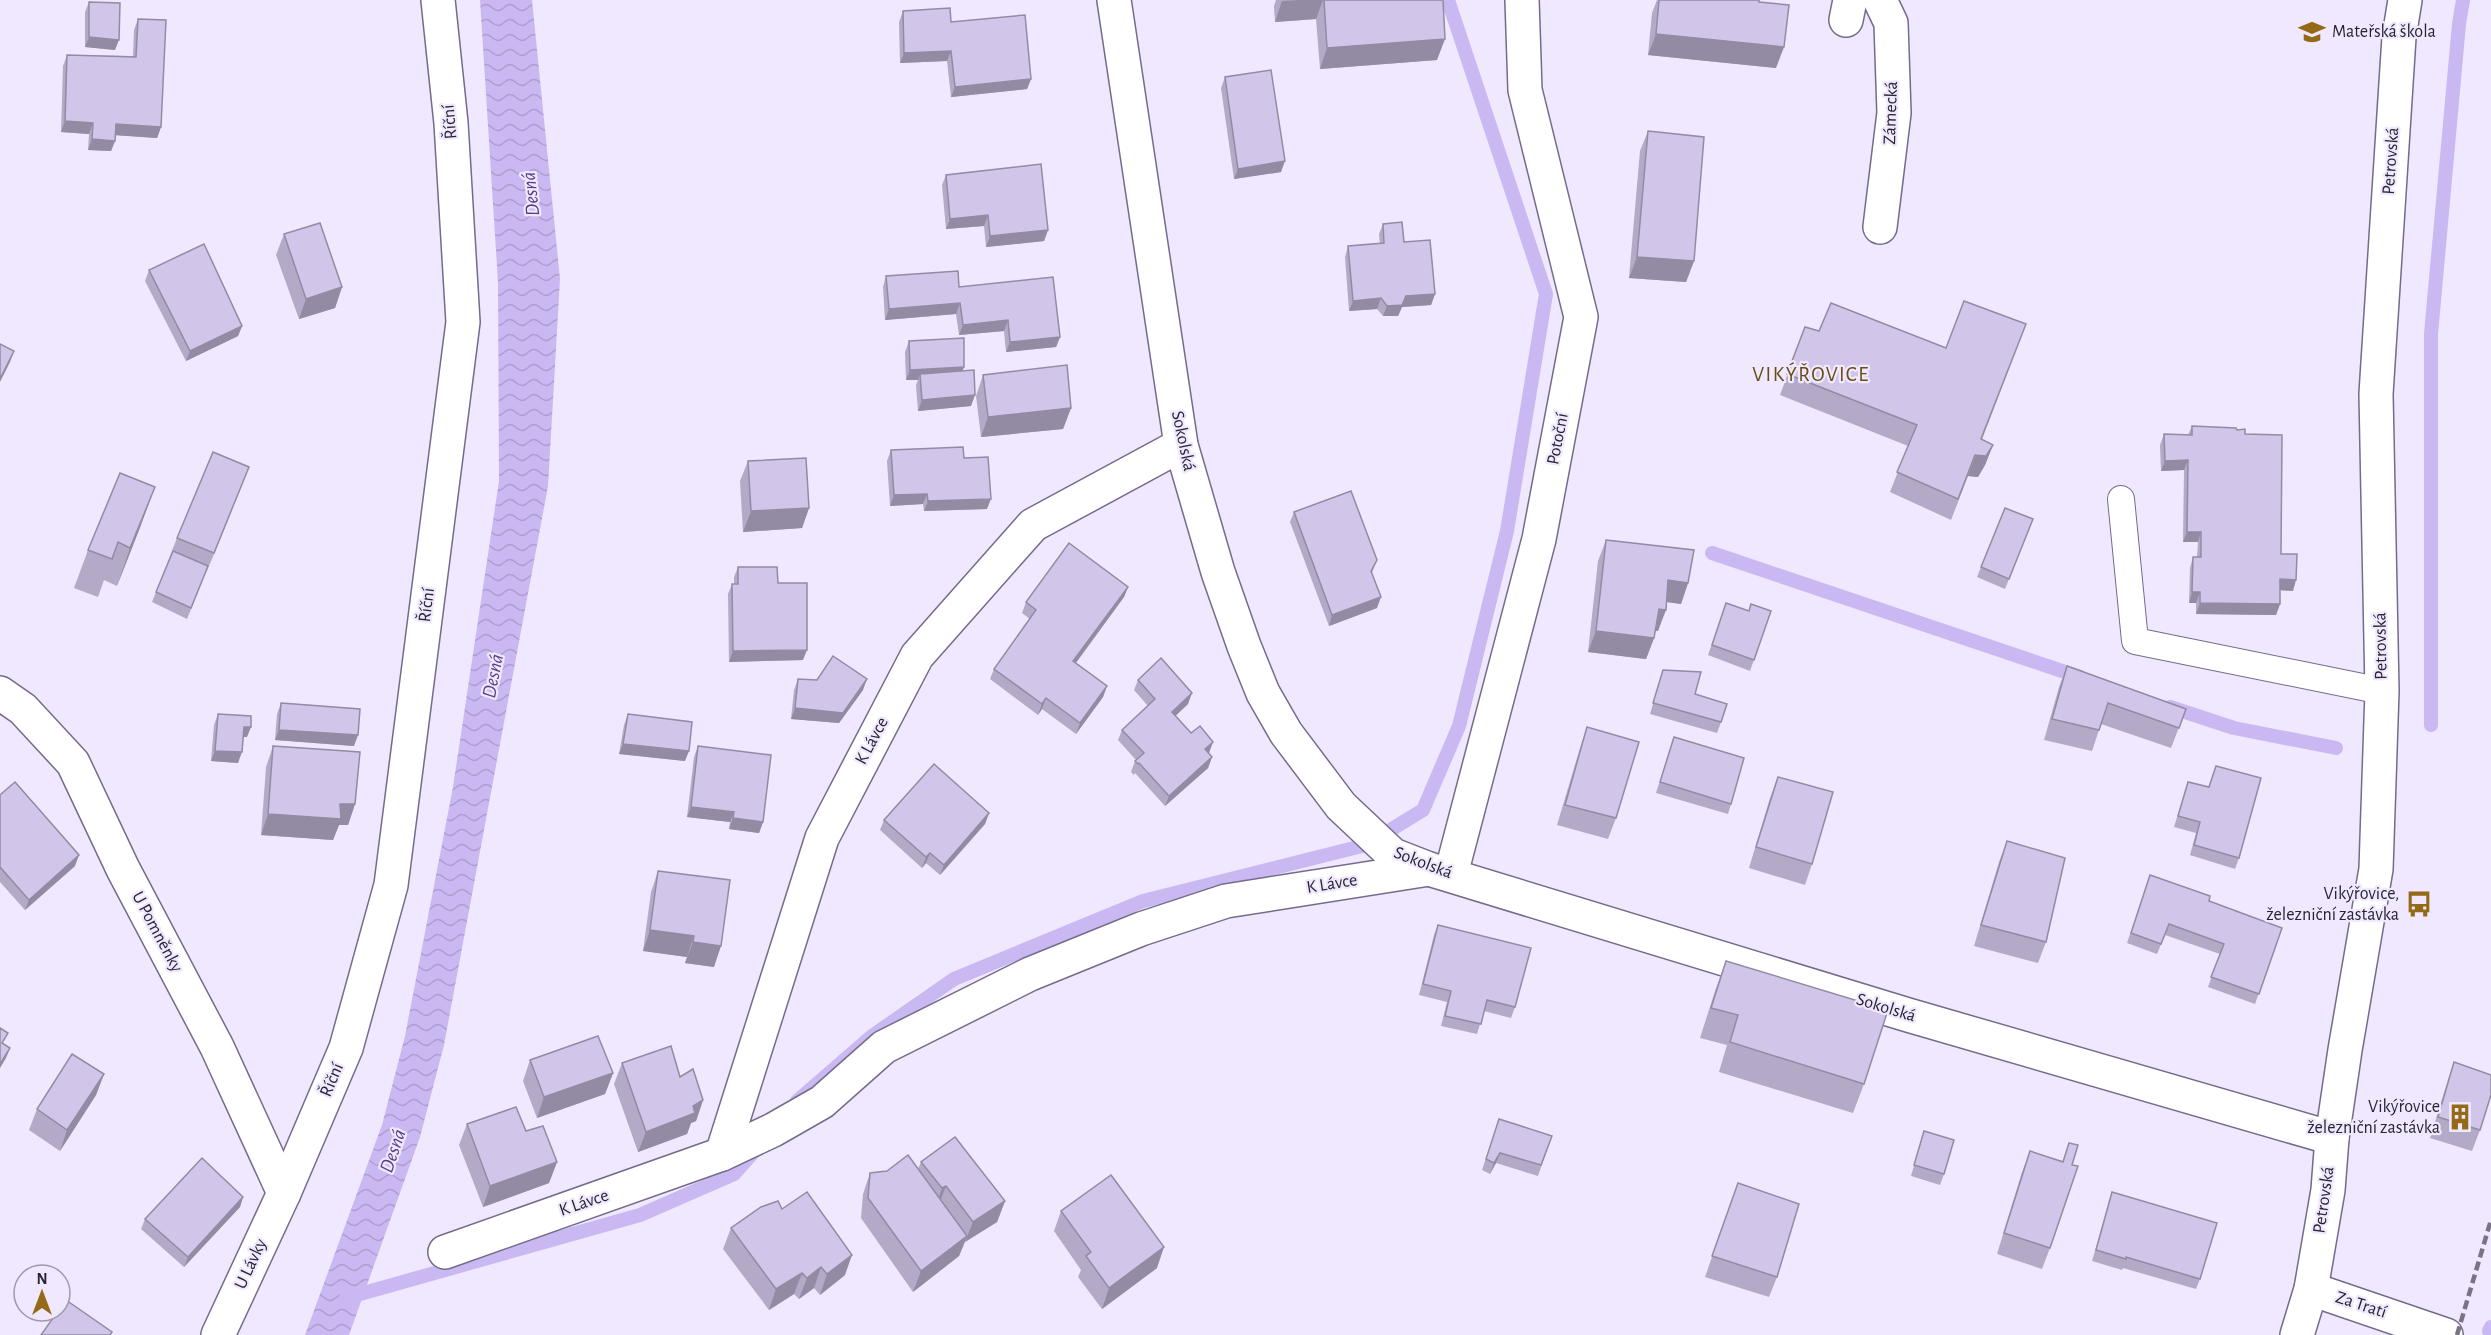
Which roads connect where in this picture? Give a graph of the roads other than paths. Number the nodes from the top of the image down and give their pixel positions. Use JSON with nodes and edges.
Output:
{"nodes":[{"id":1,"x":438,"y":0,"type":"edge"},
{"id":2,"x":1114,"y":0,"type":"edge"},
{"id":3,"x":1522,"y":0,"type":"edge"},
{"id":4,"x":1880,"y":0,"type":"edge"},
{"id":5,"x":2405,"y":0,"type":"edge"},
{"id":6,"x":1880,"y":227,"type":"dead end"},
{"id":7,"x":1181,"y":446,"type":"junction"},
{"id":8,"x":2121,"y":499,"type":"dead end"},
{"id":9,"x":2382,"y":691,"type":"junction"},
{"id":10,"x":0,"y":693,"type":"edge"},
{"id":11,"x":1440,"y":872,"type":"junction"},
{"id":12,"x":2332,"y":1138,"type":"junction"},
{"id":13,"x":729,"y":1150,"type":"junction"},
{"id":14,"x":285,"y":1193,"type":"junction"},
{"id":15,"x":445,"y":1252,"type":"dead end"},
{"id":16,"x":2311,"y":1289,"type":"junction"},
{"id":17,"x":218,"y":1335,"type":"edge"},
{"id":18,"x":2297,"y":1335,"type":"edge"},
{"id":19,"x":2445,"y":1335,"type":"edge"}],
"edges":[{"from":1,"to":14,"type":"street","name":"Říční"},
{"from":2,"to":7,"type":"street","name":"Sokolská"},
{"from":3,"to":11,"type":"street","name":"Potoční"},
{"from":4,"to":6,"type":"street","name":"Zámecká"},
{"from":5,"to":9,"type":"street","name":"Petrovská"},
{"from":7,"to":11,"type":"street","name":"Sokolská"},
{"from":7,"to":13,"type":"street","name":"K Lávce"},
{"from":8,"to":9,"type":"lane"},
{"from":9,"to":12,"type":"street","name":"Petrovská"},
{"from":10,"to":14,"type":"street","name":"U Pomněnky"},
{"from":11,"to":12,"type":"street","name":"Sokolská"},
{"from":11,"to":13,"type":"street","name":"K Lávce"},
{"from":12,"to":16,"type":"street","name":"Petrovská"},
{"from":13,"to":15,"type":"street","name":"K Lávce"},
{"from":14,"to":17,"type":"street","name":"U Lávky"},
{"from":16,"to":18,"type":"street","name":"Petrovská"},
{"from":16,"to":19,"type":"street","name":"Za Tratí"}]}
